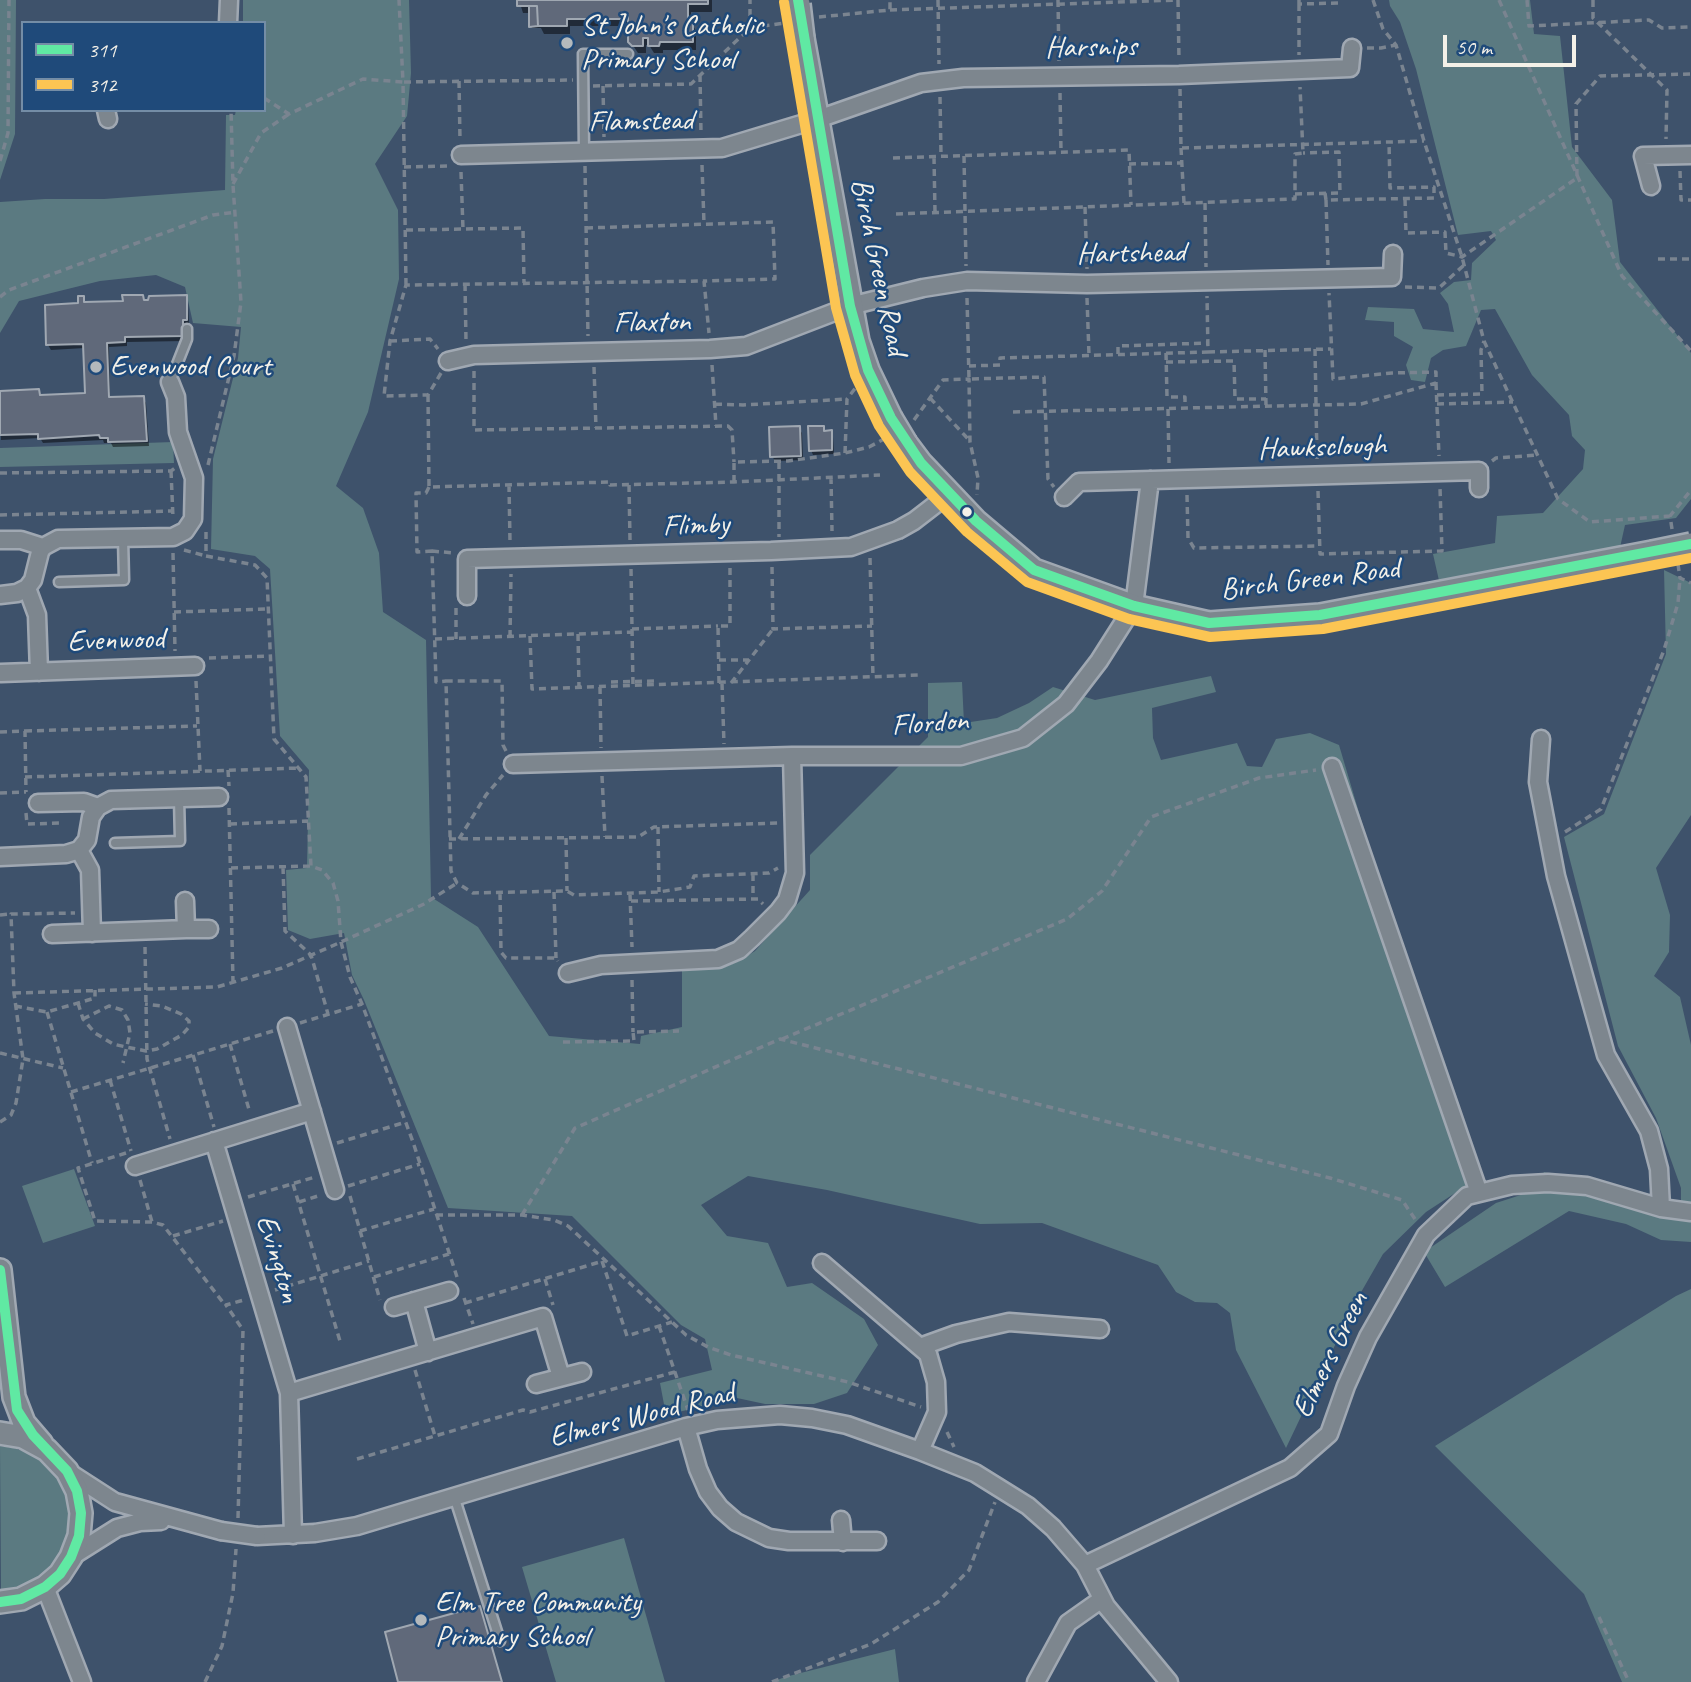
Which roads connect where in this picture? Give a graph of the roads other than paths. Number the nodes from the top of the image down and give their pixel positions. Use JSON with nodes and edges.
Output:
{"nodes":[{"id":1,"x":229,"y":0,"type":"edge"},
{"id":2,"x":799,"y":16,"type":"edge"},
{"id":3,"x":228,"y":21,"type":"edge"},
{"id":4,"x":1352,"y":48,"type":"road end"},
{"id":5,"x":628,"y":54,"type":"dead end"},
{"id":6,"x":818,"y":119,"type":"junction"},
{"id":7,"x":584,"y":151,"type":"junction"},
{"id":8,"x":1679,"y":155,"type":"edge"},
{"id":9,"x":461,"y":161,"type":"road end"},
{"id":10,"x":1651,"y":186,"type":"dead end"},
{"id":11,"x":1393,"y":254,"type":"dead end"},
{"id":12,"x":850,"y":306,"type":"junction"},
{"id":13,"x":187,"y":329,"type":"dead end"},
{"id":14,"x":448,"y":361,"type":"road end"},
{"id":15,"x":170,"y":383,"type":"joint"},
{"id":16,"x":1150,"y":480,"type":"junction"},
{"id":17,"x":1479,"y":488,"type":"dead end"},
{"id":18,"x":949,"y":494,"type":"junction"},
{"id":19,"x":1064,"y":497,"type":"road end"},
{"id":20,"x":123,"y":538,"type":"junction"},
{"id":21,"x":0,"y":540,"type":"edge"},
{"id":22,"x":1691,"y":544,"type":"edge"},
{"id":23,"x":43,"y":547,"type":"junction"},
{"id":24,"x":59,"y":582,"type":"dead end"},
{"id":25,"x":27,"y":588,"type":"junction"},
{"id":26,"x":0,"y":595,"type":"edge"},
{"id":27,"x":467,"y":596,"type":"road end"},
{"id":28,"x":1134,"y":606,"type":"junction"},
{"id":29,"x":195,"y":666,"type":"road end"},
{"id":30,"x":38,"y":671,"type":"junction"},
{"id":31,"x":1,"y":673,"type":"edge"},
{"id":32,"x":1541,"y":738,"type":"dead end"},
{"id":33,"x":792,"y":756,"type":"junction"},
{"id":34,"x":513,"y":764,"type":"road end"},
{"id":35,"x":1332,"y":767,"type":"road end"},
{"id":36,"x":219,"y":797,"type":"dead end"},
{"id":37,"x":32,"y":798,"type":"road end"},
{"id":38,"x":179,"y":798,"type":"junction"},
{"id":39,"x":98,"y":807,"type":"junction"},
{"id":40,"x":115,"y":842,"type":"dead end"},
{"id":41,"x":79,"y":850,"type":"junction"},
{"id":42,"x":0,"y":857,"type":"edge"},
{"id":43,"x":185,"y":901,"type":"dead end"},
{"id":44,"x":186,"y":929,"type":"junction"},
{"id":45,"x":209,"y":929,"type":"dead end"},
{"id":46,"x":92,"y":933,"type":"junction"},
{"id":47,"x":52,"y":934,"type":"dead end"},
{"id":48,"x":568,"y":974,"type":"road end"},
{"id":49,"x":287,"y":1027,"type":"road end"},
{"id":50,"x":312,"y":1111,"type":"junction"},
{"id":51,"x":216,"y":1141,"type":"junction"},
{"id":52,"x":133,"y":1159,"type":"road end"},
{"id":53,"x":335,"y":1190,"type":"road end"},
{"id":54,"x":1479,"y":1193,"type":"junction"},
{"id":55,"x":1661,"y":1208,"type":"junction"},
{"id":56,"x":1691,"y":1212,"type":"edge"},
{"id":57,"x":822,"y":1263,"type":"dead end"},
{"id":58,"x":0,"y":1270,"type":"edge"},
{"id":59,"x":457,"y":1291,"type":"road end"},
{"id":60,"x":414,"y":1301,"type":"junction"},
{"id":61,"x":388,"y":1308,"type":"road end"},
{"id":62,"x":1100,"y":1329,"type":"dead end"},
{"id":63,"x":920,"y":1347,"type":"junction"},
{"id":64,"x":428,"y":1352,"type":"junction"},
{"id":65,"x":582,"y":1372,"type":"dead end"},
{"id":66,"x":561,"y":1377,"type":"junction"},
{"id":67,"x":536,"y":1384,"type":"dead end"},
{"id":68,"x":289,"y":1393,"type":"junction"},
{"id":69,"x":689,"y":1426,"type":"junction"},
{"id":70,"x":0,"y":1433,"type":"edge"},
{"id":71,"x":47,"y":1450,"type":"junction"},
{"id":72,"x":920,"y":1451,"type":"junction"},
{"id":73,"x":67,"y":1471,"type":"junction"},
{"id":74,"x":454,"y":1496,"type":"junction"},
{"id":75,"x":841,"y":1520,"type":"dead end"},
{"id":76,"x":178,"y":1521,"type":"junction"},
{"id":77,"x":293,"y":1535,"type":"junction"},
{"id":78,"x":877,"y":1541,"type":"dead end"},
{"id":79,"x":843,"y":1542,"type":"junction"},
{"id":80,"x":71,"y":1557,"type":"junction"},
{"id":81,"x":1086,"y":1565,"type":"junction"},
{"id":82,"x":45,"y":1587,"type":"junction"},
{"id":83,"x":1102,"y":1599,"type":"junction"},
{"id":84,"x":0,"y":1602,"type":"edge"},
{"id":85,"x":500,"y":1641,"type":"dead end"},
{"id":86,"x":82,"y":1682,"type":"edge"},
{"id":87,"x":1036,"y":1682,"type":"edge"},
{"id":88,"x":1169,"y":1682,"type":"edge"}],
"edges":[{"from":1,"to":3,"type":"street"},
{"from":2,"to":6,"type":"street","name":"Birch Green Road"},
{"from":4,"to":6,"type":"street","name":"Harsnips"},
{"from":5,"to":7,"type":"lane"},
{"from":6,"to":7,"type":"street","name":"Flamstead"},
{"from":6,"to":12,"type":"street","name":"Birch Green Road"},
{"from":7,"to":9,"type":"street","name":"Flamstead"},
{"from":8,"to":10,"type":"street"},
{"from":11,"to":12,"type":"street","name":"Hartshead"},
{"from":12,"to":14,"type":"street","name":"Flaxton"},
{"from":12,"to":18,"type":"street","name":"Birch Green Road","bridge":true},
{"from":13,"to":15,"type":"lane"},
{"from":15,"to":20,"type":"street"},
{"from":16,"to":17,"type":"street","name":"Hawksclough"},
{"from":16,"to":19,"type":"street","name":"Hawksclough"},
{"from":16,"to":28,"type":"street"},
{"from":18,"to":27,"type":"street","name":"Flimby"},
{"from":18,"to":28,"type":"street","name":"Birch Green Road"},
{"from":20,"to":23,"type":"street"},
{"from":20,"to":24,"type":"lane","name":"Evenwood"},
{"from":21,"to":23,"type":"street"},
{"from":22,"to":28,"type":"street","name":"Birch Green Road","bridge":true},
{"from":23,"to":25,"type":"street"},
{"from":25,"to":26,"type":"street"},
{"from":25,"to":30,"type":"street","name":"Evenwood"},
{"from":28,"to":33,"type":"street","name":"Flordon"},
{"from":29,"to":30,"type":"street","name":"Evenwood"},
{"from":30,"to":31,"type":"street","name":"Evenwood"},
{"from":32,"to":55,"type":"street"},
{"from":33,"to":34,"type":"street","name":"Flordon"},
{"from":33,"to":48,"type":"street"},
{"from":35,"to":54,"type":"street"},
{"from":36,"to":38,"type":"street"},
{"from":37,"to":39,"type":"street"},
{"from":38,"to":39,"type":"street"},
{"from":38,"to":40,"type":"lane"},
{"from":39,"to":41,"type":"street"},
{"from":41,"to":42,"type":"street"},
{"from":41,"to":46,"type":"street"},
{"from":43,"to":44,"type":"street"},
{"from":44,"to":45,"type":"street"},
{"from":44,"to":46,"type":"street"},
{"from":46,"to":47,"type":"street"},
{"from":49,"to":50,"type":"street"},
{"from":50,"to":51,"type":"street"},
{"from":50,"to":53,"type":"street"},
{"from":51,"to":52,"type":"street"},
{"from":51,"to":68,"type":"street","name":"Evington"},
{"from":54,"to":55,"type":"street","name":"Elmers Green"},
{"from":54,"to":81,"type":"street","name":"Elmers Green"},
{"from":55,"to":56,"type":"street","name":"Elmers Green"},
{"from":57,"to":63,"type":"street"},
{"from":58,"to":71,"type":"street"},
{"from":59,"to":60,"type":"street"},
{"from":60,"to":61,"type":"street"},
{"from":60,"to":64,"type":"street"},
{"from":62,"to":63,"type":"street"},
{"from":63,"to":72,"type":"street"},
{"from":64,"to":66,"type":"street"},
{"from":64,"to":68,"type":"street"},
{"from":65,"to":66,"type":"street"},
{"from":66,"to":67,"type":"street"},
{"from":68,"to":77,"type":"street","name":"Evington"},
{"from":69,"to":72,"type":"street","name":"Elmers Wood Road"},
{"from":69,"to":74,"type":"street","name":"Elmers Wood Road"},
{"from":69,"to":79,"type":"street"},
{"from":70,"to":71,"type":"street"},
{"from":71,"to":73,"type":"street"},
{"from":72,"to":81,"type":"street","name":"Elmers Wood Road"},
{"from":73,"to":76,"type":"street","name":"Elmers Wood Road"},
{"from":73,"to":80,"type":"street"},
{"from":74,"to":77,"type":"street","name":"Elmers Wood Road"},
{"from":74,"to":85,"type":"lane"},
{"from":75,"to":79,"type":"street"},
{"from":76,"to":77,"type":"street","name":"Elmers Wood Road","bridge":true},
{"from":76,"to":80,"type":"street","name":"Elmers Wood Road"},
{"from":78,"to":79,"type":"street"},
{"from":80,"to":82,"type":"street"},
{"from":81,"to":83,"type":"street"},
{"from":82,"to":84,"type":"street"},
{"from":82,"to":86,"type":"street"},
{"from":83,"to":87,"type":"street"},
{"from":83,"to":88,"type":"street"}]}
